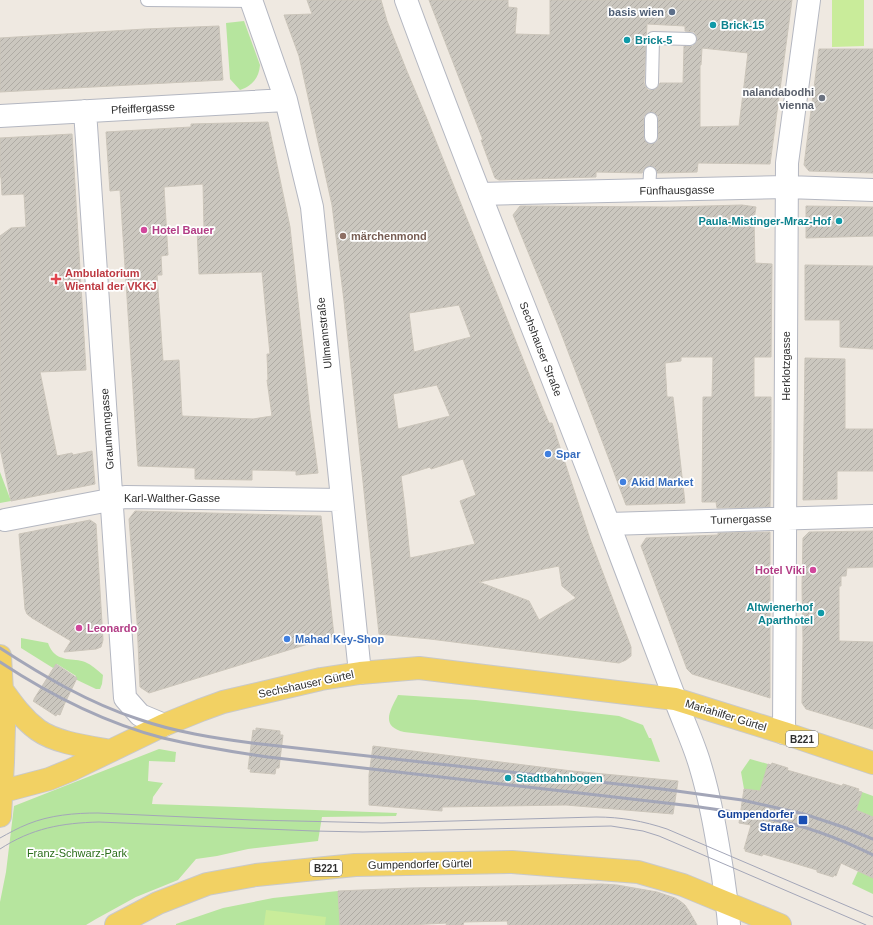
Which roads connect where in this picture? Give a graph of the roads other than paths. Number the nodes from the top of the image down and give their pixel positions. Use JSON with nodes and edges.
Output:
{"nodes":[{"id":1,"x":147,"y":0,"type":"edge"},
{"id":2,"x":252,"y":0,"type":"edge"},
{"id":3,"x":406,"y":0,"type":"edge"},
{"id":4,"x":809,"y":0,"type":"edge"},
{"id":5,"x":690,"y":39,"type":"dead end"},
{"id":6,"x":652,"y":83,"type":"dead end"},
{"id":7,"x":286,"y":100,"type":"junction"},
{"id":8,"x":85,"y":111,"type":"junction"},
{"id":9,"x":0,"y":116,"type":"edge"},
{"id":10,"x":651,"y":119,"type":"dead end"},
{"id":11,"x":651,"y":137,"type":"dead end"},
{"id":12,"x":787,"y":187,"type":"junction"},
{"id":13,"x":873,"y":190,"type":"edge"},
{"id":14,"x":480,"y":194,"type":"junction"},
{"id":15,"x":111,"y":499,"type":"junction"},
{"id":16,"x":342,"y":500,"type":"junction"},
{"id":17,"x":873,"y":516,"type":"edge"},
{"id":18,"x":786,"y":518,"type":"junction"},
{"id":19,"x":5,"y":520,"type":"dead end"},
{"id":20,"x":609,"y":524,"type":"junction"},
{"id":21,"x":0,"y":656,"type":"edge"},
{"id":22,"x":360,"y":673,"type":"junction"},
{"id":23,"x":3,"y":691,"type":"junction"},
{"id":24,"x":675,"y":699,"type":"junction"},
{"id":25,"x":164,"y":725,"type":"junction"},
{"id":26,"x":784,"y":733,"type":"junction"},
{"id":27,"x":111,"y":751,"type":"junction"},
{"id":28,"x":873,"y":763,"type":"edge"},
{"id":29,"x":1,"y":792,"type":"edge"},
{"id":30,"x":0,"y":816,"type":"edge"},
{"id":31,"x":727,"y":903,"type":"junction"},
{"id":32,"x":116,"y":925,"type":"edge"},
{"id":33,"x":729,"y":925,"type":"edge"},
{"id":34,"x":780,"y":925,"type":"edge"}],
"edges":[{"from":1,"to":2,"type":"lane"},
{"from":2,"to":7,"type":"street","name":"Ullmannstraße"},
{"from":3,"to":14,"type":"street","name":"Sechshauser Straße"},
{"from":4,"to":12,"type":"street","name":"Herklotzgasse"},
{"from":5,"to":6,"type":"lane"},
{"from":7,"to":8,"type":"street","name":"Pfeiffergasse"},
{"from":7,"to":16,"type":"street","name":"Ullmannstraße"},
{"from":8,"to":9,"type":"street","name":"Pfeiffergasse"},
{"from":8,"to":15,"type":"street","name":"Graumanngasse"},
{"from":10,"to":11,"type":"lane"},
{"from":12,"to":13,"type":"street","name":"Fünfhausgasse"},
{"from":12,"to":14,"type":"street","name":"Fünfhausgasse"},
{"from":12,"to":18,"type":"street","name":"Herklotzgasse"},
{"from":14,"to":20,"type":"street","name":"Sechshauser Straße"},
{"from":15,"to":16,"type":"street","name":"Karl-Walther-Gasse"},
{"from":15,"to":19,"type":"street","name":"Karl-Walther-Gasse"},
{"from":15,"to":25,"type":"street","name":"Graumanngasse"},
{"from":16,"to":22,"type":"street","name":"Ullmannstraße"},
{"from":17,"to":18,"type":"street","name":"Turnergasse"},
{"from":18,"to":20,"type":"street","name":"Turnergasse"},
{"from":18,"to":26,"type":"street","name":"Herklotzgasse"},
{"from":20,"to":24,"type":"street","name":"Sechshauser Straße"},
{"from":21,"to":23,"type":"main road"},
{"from":22,"to":24,"type":"main road","name":"Sechshauser Gürtel","number":"B221"},
{"from":22,"to":25,"type":"main road","name":"Sechshauser Gürtel","number":"B221"},
{"from":23,"to":27,"type":"main road"},
{"from":23,"to":29,"type":"main road"},
{"from":24,"to":26,"type":"main road","name":"Mariahilfer Gürtel","number":"B221"},
{"from":24,"to":31,"type":"street","name":"Mariahilfer Gürtel"},
{"from":25,"to":27,"type":"main road","name":"Sechshauser Gürtel","number":"B221"},
{"from":26,"to":28,"type":"main road","name":"Mariahilfer Gürtel","number":"B221"},
{"from":27,"to":29,"type":"main road","name":"Sechshauser Gürtel","number":"B221"},
{"from":29,"to":30,"type":"main road"},
{"from":31,"to":32,"type":"main road","name":"Gumpendorfer Gürtel","number":"B221"},
{"from":31,"to":33,"type":"street"},
{"from":31,"to":34,"type":"main road","number":"B221"}]}
